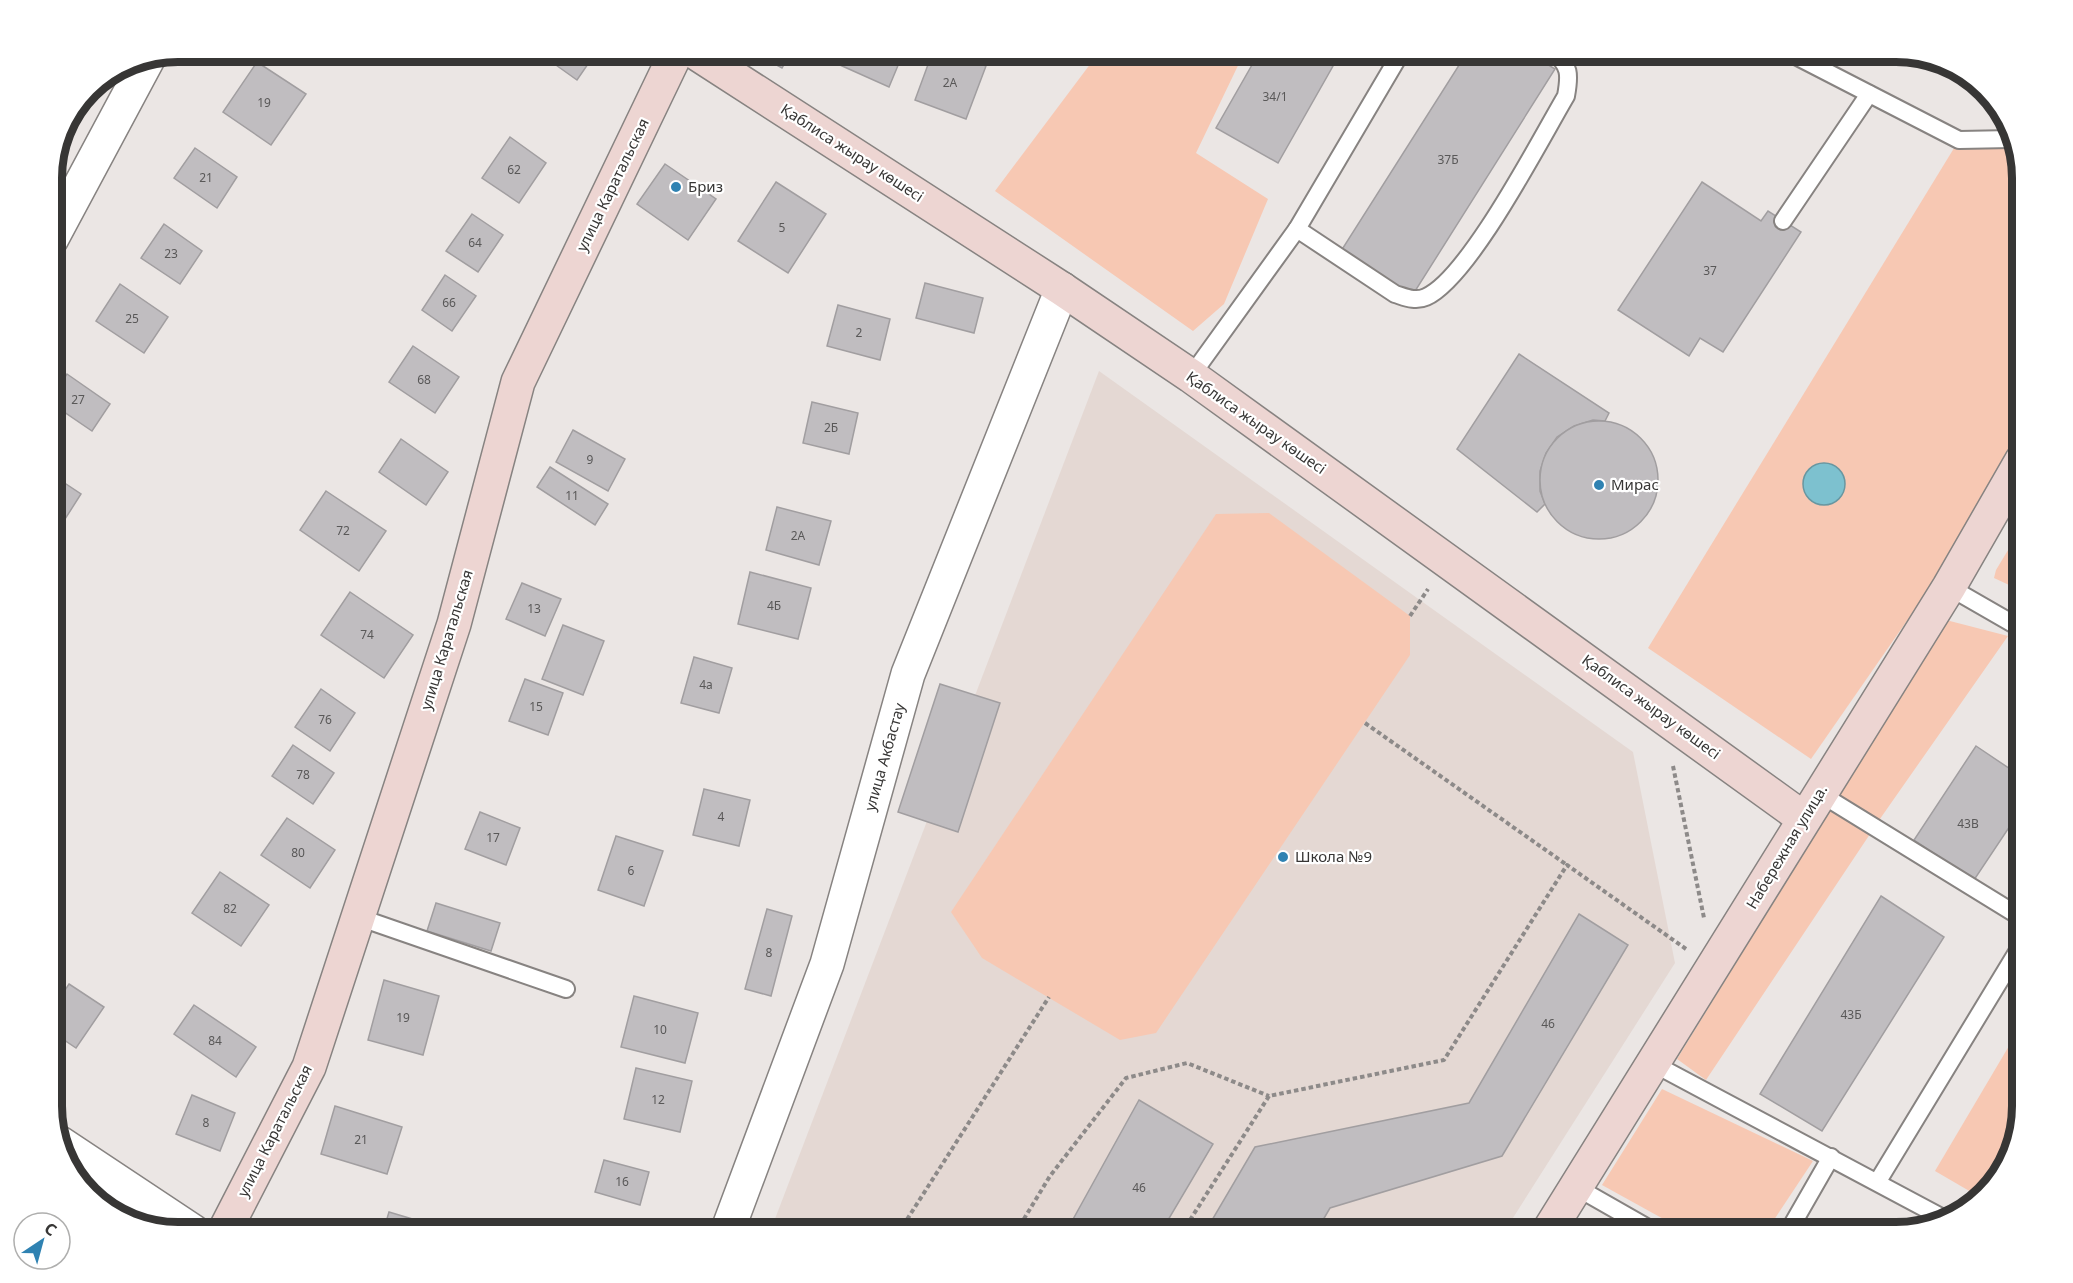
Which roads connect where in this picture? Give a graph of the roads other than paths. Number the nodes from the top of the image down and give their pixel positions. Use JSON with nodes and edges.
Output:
{"nodes":[{"id":1,"x":672,"y":62,"type":"edge"},
{"id":2,"x":710,"y":62,"type":"edge"},
{"id":3,"x":1396,"y":62,"type":"edge"},
{"id":4,"x":1564,"y":62,"type":"edge"},
{"id":5,"x":1807,"y":62,"type":"edge"},
{"id":6,"x":144,"y":67,"type":"edge"},
{"id":7,"x":1869,"y":94,"type":"junction"},
{"id":8,"x":2005,"y":139,"type":"edge"},
{"id":9,"x":62,"y":219,"type":"edge"},
{"id":10,"x":1784,"y":221,"type":"dead end"},
{"id":11,"x":1297,"y":229,"type":"junction"},
{"id":12,"x":1062,"y":289,"type":"junction"},
{"id":13,"x":1191,"y":376,"type":"junction"},
{"id":14,"x":2011,"y":479,"type":"edge"},
{"id":15,"x":1949,"y":587,"type":"junction"},
{"id":16,"x":2011,"y":623,"type":"edge"},
{"id":17,"x":1811,"y":806,"type":"junction"},
{"id":18,"x":2012,"y":913,"type":"edge"},
{"id":19,"x":358,"y":917,"type":"junction"},
{"id":20,"x":2012,"y":961,"type":"edge"},
{"id":21,"x":566,"y":988,"type":"dead end"},
{"id":22,"x":1654,"y":1064,"type":"junction"},
{"id":23,"x":70,"y":1150,"type":"edge"},
{"id":24,"x":1831,"y":1156,"type":"junction"},
{"id":25,"x":1878,"y":1181,"type":"junction"},
{"id":26,"x":1576,"y":1187,"type":"junction"},
{"id":27,"x":1937,"y":1214,"type":"edge"},
{"id":28,"x":179,"y":1222,"type":"edge"},
{"id":29,"x":229,"y":1222,"type":"edge"},
{"id":30,"x":731,"y":1222,"type":"edge"},
{"id":31,"x":1554,"y":1222,"type":"edge"},
{"id":32,"x":1637,"y":1222,"type":"edge"},
{"id":33,"x":1794,"y":1222,"type":"edge"}],
"edges":[{"from":1,"to":19,"type":"street","name":"улица Каратальская"},
{"from":2,"to":12,"type":"street","name":"Қаблиса жырау көшесі"},
{"from":3,"to":11,"type":"lane"},
{"from":4,"to":11,"type":"lane"},
{"from":5,"to":7,"type":"lane"},
{"from":6,"to":9,"type":"street"},
{"from":7,"to":8,"type":"lane"},
{"from":7,"to":10,"type":"lane"},
{"from":11,"to":13,"type":"lane"},
{"from":12,"to":13,"type":"street","name":"Қаблиса жырау көшесі"},
{"from":12,"to":30,"type":"street","name":"улица Акбастау"},
{"from":13,"to":17,"type":"street","name":"Қаблиса жырау көшесі"},
{"from":14,"to":15,"type":"street","name":"Набережная улица."},
{"from":15,"to":16,"type":"lane"},
{"from":15,"to":17,"type":"street","name":"Набережная улица."},
{"from":17,"to":18,"type":"lane"},
{"from":17,"to":22,"type":"street","name":"Набережная улица."},
{"from":19,"to":21,"type":"lane"},
{"from":19,"to":29,"type":"street","name":"улица Каратальская"},
{"from":20,"to":25,"type":"lane"},
{"from":22,"to":24,"type":"lane"},
{"from":22,"to":26,"type":"street","name":"Набережная улица."},
{"from":23,"to":28,"type":"street"},
{"from":24,"to":25,"type":"lane"},
{"from":24,"to":33,"type":"lane"},
{"from":25,"to":27,"type":"lane"},
{"from":26,"to":31,"type":"street","name":"Набережная улица."},
{"from":26,"to":32,"type":"lane"}]}
